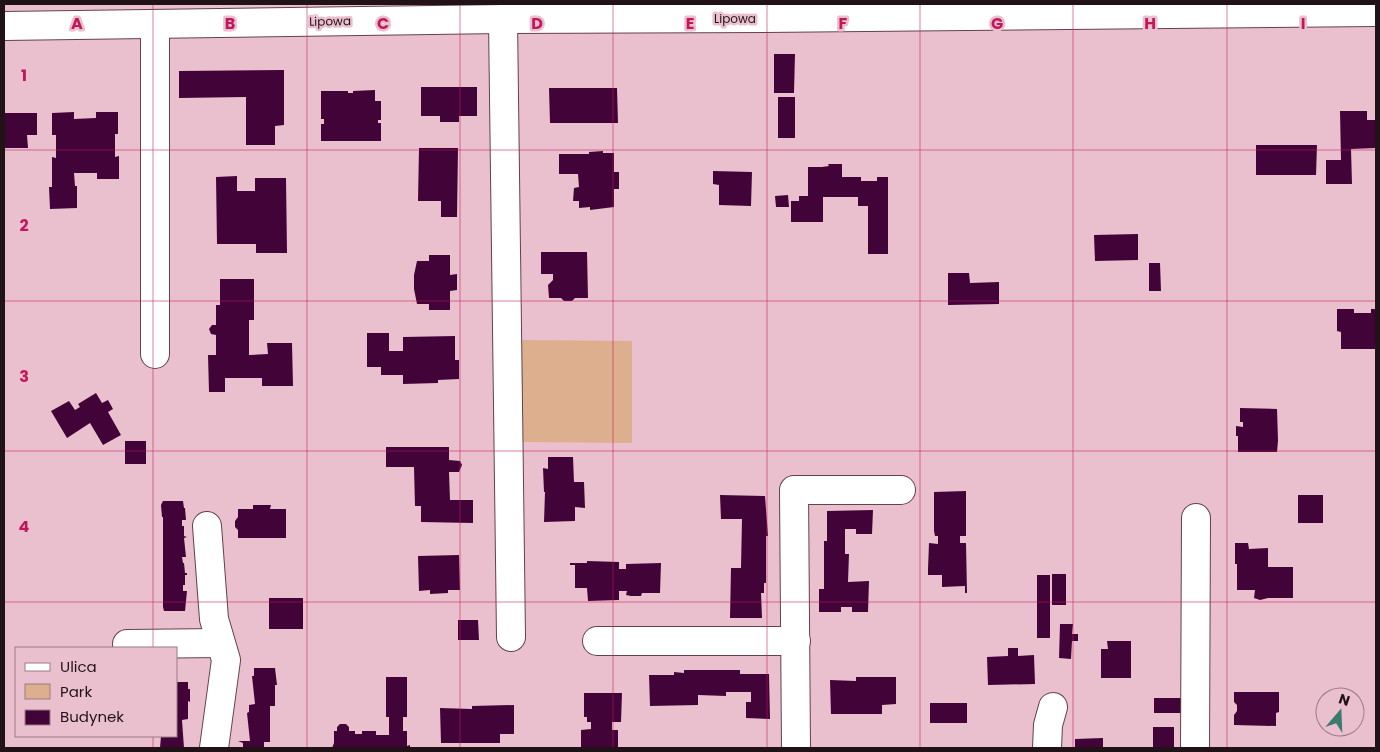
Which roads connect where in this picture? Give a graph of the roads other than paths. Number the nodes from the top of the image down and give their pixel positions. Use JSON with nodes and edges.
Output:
{"nodes":[{"id":1,"x":1137,"y":9,"type":"edge"},
{"id":2,"x":419,"y":12,"type":"edge"},
{"id":3,"x":1376,"y":12,"type":"edge"},
{"id":4,"x":168,"y":17,"type":"edge"},
{"id":5,"x":503,"y":19,"type":"junction"},
{"id":6,"x":4,"y":26,"type":"edge"},
{"id":7,"x":155,"y":354,"type":"dead end"},
{"id":8,"x":901,"y":490,"type":"dead end"},
{"id":9,"x":1196,"y":518,"type":"dead end"},
{"id":10,"x":206,"y":526,"type":"dead end"},
{"id":11,"x":511,"y":637,"type":"dead end"},
{"id":12,"x":596,"y":641,"type":"dead end"},
{"id":13,"x":796,"y":641,"type":"junction"},
{"id":14,"x":220,"y":643,"type":"junction"},
{"id":15,"x":127,"y":644,"type":"dead end"},
{"id":16,"x":1053,"y":707,"type":"dead end"},
{"id":17,"x":214,"y":748,"type":"edge"},
{"id":18,"x":796,"y":748,"type":"edge"},
{"id":19,"x":1047,"y":748,"type":"edge"},
{"id":20,"x":1195,"y":748,"type":"edge"}],
"edges":[{"from":1,"to":3,"type":"street","name":"Lipowa"},
{"from":1,"to":5,"type":"street","name":"Lipowa"},
{"from":2,"to":4,"type":"street","name":"Lipowa"},
{"from":2,"to":5,"type":"street","name":"Lipowa"},
{"from":4,"to":6,"type":"street","name":"Lipowa"},
{"from":4,"to":7,"type":"street"},
{"from":5,"to":11,"type":"street"},
{"from":8,"to":13,"type":"street"},
{"from":9,"to":20,"type":"street"},
{"from":10,"to":14,"type":"street"},
{"from":12,"to":13,"type":"street"},
{"from":13,"to":18,"type":"street"},
{"from":14,"to":15,"type":"street"},
{"from":14,"to":17,"type":"street"},
{"from":16,"to":19,"type":"street"}]}
